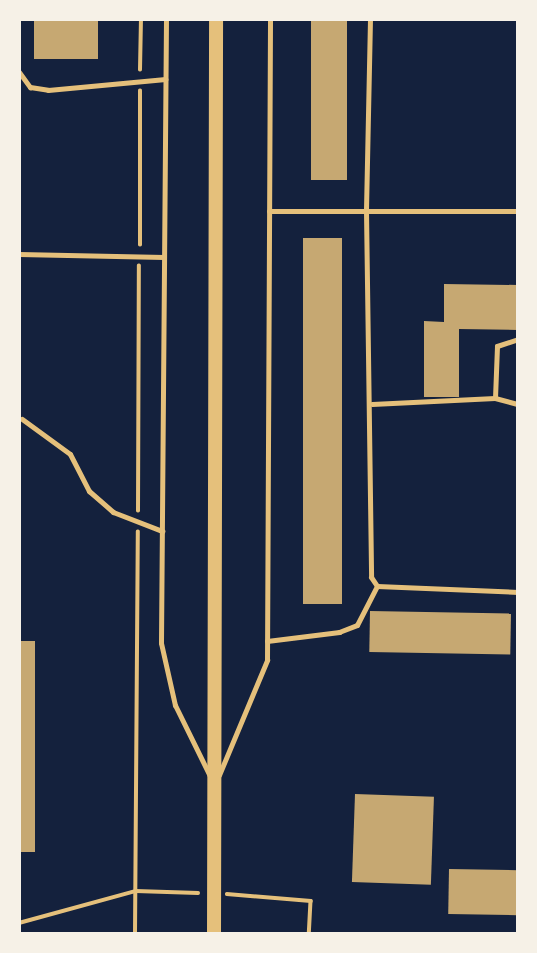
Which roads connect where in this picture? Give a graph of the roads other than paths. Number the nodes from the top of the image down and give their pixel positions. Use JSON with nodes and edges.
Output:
{"nodes":[{"id":1,"x":166,"y":19,"type":"edge"},
{"id":2,"x":216,"y":19,"type":"edge"},
{"id":3,"x":270,"y":19,"type":"edge"},
{"id":4,"x":370,"y":19,"type":"edge"},
{"id":5,"x":19,"y":72,"type":"edge"},
{"id":6,"x":165,"y":79,"type":"junction"},
{"id":7,"x":269,"y":211,"type":"junction"},
{"id":8,"x":366,"y":211,"type":"junction"},
{"id":9,"x":518,"y":211,"type":"edge"},
{"id":10,"x":19,"y":254,"type":"edge"},
{"id":11,"x":164,"y":257,"type":"junction"},
{"id":12,"x":518,"y":339,"type":"edge"},
{"id":13,"x":495,"y":398,"type":"junction"},
{"id":14,"x":372,"y":404,"type":"junction"},
{"id":15,"x":518,"y":404,"type":"edge"},
{"id":16,"x":22,"y":419,"type":"dead end"},
{"id":17,"x":162,"y":531,"type":"junction"},
{"id":18,"x":377,"y":586,"type":"junction"},
{"id":19,"x":518,"y":592,"type":"edge"},
{"id":20,"x":267,"y":641,"type":"junction"},
{"id":21,"x":215,"y":785,"type":"junction"},
{"id":22,"x":214,"y":934,"type":"edge"}],
"edges":[{"from":1,"to":6,"type":"lane"},
{"from":2,"to":21,"type":"main road"},
{"from":3,"to":7,"type":"lane"},
{"from":4,"to":8,"type":"lane"},
{"from":5,"to":6,"type":"lane"},
{"from":6,"to":11,"type":"lane"},
{"from":7,"to":8,"type":"lane"},
{"from":7,"to":20,"type":"lane"},
{"from":8,"to":9,"type":"lane"},
{"from":8,"to":14,"type":"lane"},
{"from":10,"to":11,"type":"lane"},
{"from":11,"to":17,"type":"lane"},
{"from":12,"to":13,"type":"lane"},
{"from":13,"to":14,"type":"lane"},
{"from":13,"to":15,"type":"lane"},
{"from":14,"to":18,"type":"lane"},
{"from":16,"to":17,"type":"lane"},
{"from":17,"to":21,"type":"lane"},
{"from":18,"to":19,"type":"lane"},
{"from":18,"to":20,"type":"lane"},
{"from":20,"to":21,"type":"lane"},
{"from":21,"to":22,"type":"main road"}]}
